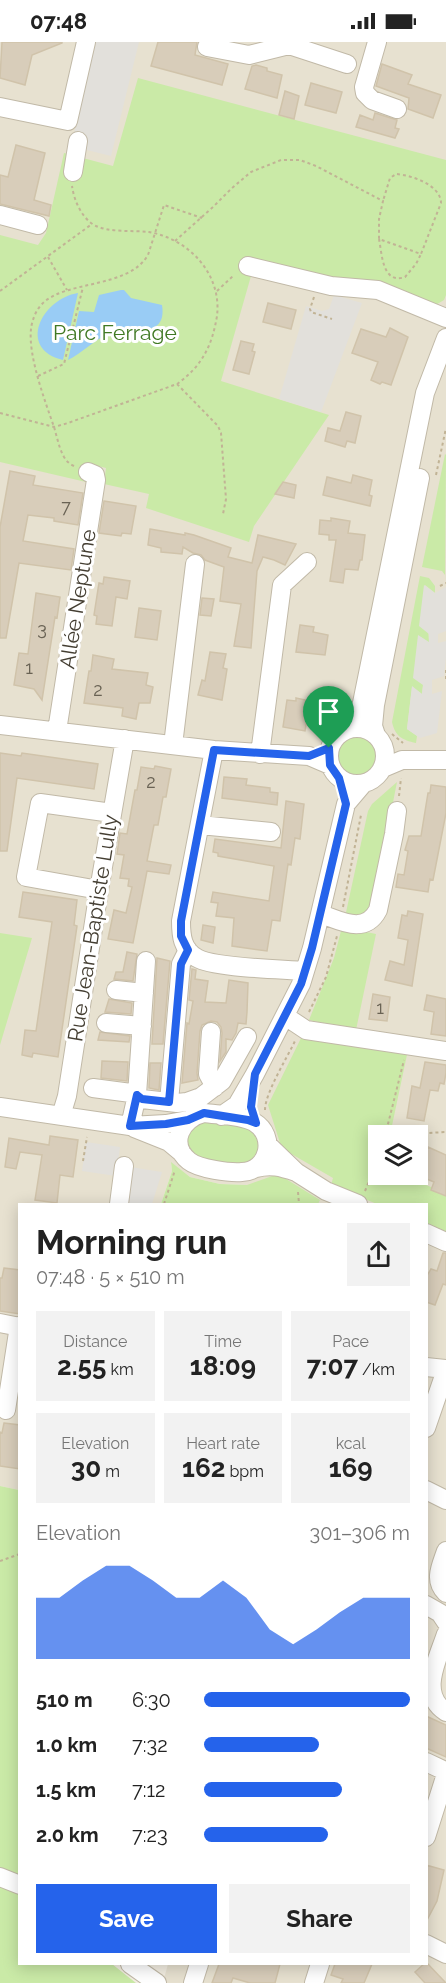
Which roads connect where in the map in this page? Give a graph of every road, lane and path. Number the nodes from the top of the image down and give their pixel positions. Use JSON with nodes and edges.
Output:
{"nodes":[{"id":1,"x":86,"y":42,"type":"edge"},
{"id":2,"x":377,"y":42,"type":"edge"},
{"id":3,"x":290,"y":44,"type":"edge"},
{"id":4,"x":207,"y":47,"type":"dead end"},
{"id":5,"x":347,"y":64,"type":"dead end"},
{"id":6,"x":0,"y":107,"type":"edge"},
{"id":7,"x":397,"y":109,"type":"dead end"},
{"id":8,"x":78,"y":141,"type":"dead end"},
{"id":9,"x":73,"y":172,"type":"joint"},
{"id":10,"x":383,"y":201,"type":"junction"},
{"id":11,"x":0,"y":214,"type":"edge"},
{"id":12,"x":202,"y":218,"type":"junction"},
{"id":13,"x":92,"y":224,"type":"junction"},
{"id":14,"x":38,"y":225,"type":"dead end"},
{"id":15,"x":155,"y":234,"type":"junction"},
{"id":16,"x":380,"y":239,"type":"junction"},
{"id":17,"x":175,"y":241,"type":"junction"},
{"id":18,"x":420,"y":254,"type":"junction"},
{"id":19,"x":48,"y":257,"type":"junction"},
{"id":20,"x":250,"y":267,"type":"dead end"},
{"id":21,"x":318,"y":284,"type":"junction"},
{"id":22,"x":83,"y":287,"type":"junction"},
{"id":23,"x":67,"y":290,"type":"junction"},
{"id":24,"x":0,"y":291,"type":"edge"},
{"id":25,"x":446,"y":318,"type":"edge"},
{"id":26,"x":332,"y":319,"type":"dead end"},
{"id":27,"x":446,"y":338,"type":"edge"},
{"id":28,"x":446,"y":372,"type":"edge"},
{"id":29,"x":38,"y":376,"type":"junction"},
{"id":30,"x":177,"y":384,"type":"junction"},
{"id":31,"x":0,"y":413,"type":"edge"},
{"id":32,"x":54,"y":427,"type":"junction"},
{"id":33,"x":446,"y":428,"type":"edge"},
{"id":34,"x":88,"y":472,"type":"joint"},
{"id":35,"x":436,"y":479,"type":"dead end"},
{"id":36,"x":223,"y":514,"type":"dead end"},
{"id":37,"x":307,"y":562,"type":"dead end"},
{"id":38,"x":195,"y":564,"type":"dead end"},
{"id":39,"x":446,"y":584,"type":"edge"},
{"id":40,"x":440,"y":586,"type":"dead end"},
{"id":41,"x":446,"y":670,"type":"edge"},
{"id":42,"x":446,"y":682,"type":"edge"},
{"id":43,"x":0,"y":725,"type":"edge"},
{"id":44,"x":349,"y":729,"type":"junction"},
{"id":45,"x":57,"y":731,"type":"junction"},
{"id":46,"x":125,"y":739,"type":"junction"},
{"id":47,"x":173,"y":745,"type":"junction"},
{"id":48,"x":214,"y":750,"type":"junction"},
{"id":49,"x":404,"y":752,"type":"junction"},
{"id":50,"x":385,"y":753,"type":"junction"},
{"id":51,"x":260,"y":754,"type":"junction"},
{"id":52,"x":446,"y":760,"type":"edge"},
{"id":53,"x":333,"y":764,"type":"junction"},
{"id":54,"x":363,"y":784,"type":"junction"},
{"id":55,"x":355,"y":806,"type":"junction"},
{"id":56,"x":397,"y":811,"type":"joint"},
{"id":57,"x":112,"y":813,"type":"junction"},
{"id":58,"x":200,"y":825,"type":"junction"},
{"id":59,"x":271,"y":832,"type":"dead end"},
{"id":60,"x":99,"y":890,"type":"junction"},
{"id":61,"x":321,"y":914,"type":"junction"},
{"id":62,"x":341,"y":921,"type":"junction"},
{"id":63,"x":188,"y":950,"type":"junction"},
{"id":64,"x":146,"y":961,"type":"dead end"},
{"id":65,"x":305,"y":971,"type":"junction"},
{"id":66,"x":116,"y":990,"type":"dead end"},
{"id":67,"x":144,"y":993,"type":"junction"},
{"id":68,"x":285,"y":1016,"type":"junction"},
{"id":69,"x":306,"y":1018,"type":"dead end"},
{"id":70,"x":106,"y":1023,"type":"dead end"},
{"id":71,"x":142,"y":1026,"type":"junction"},
{"id":72,"x":211,"y":1032,"type":"dead end"},
{"id":73,"x":299,"y":1033,"type":"dead end"},
{"id":74,"x":247,"y":1036,"type":"dead end"},
{"id":75,"x":407,"y":1045,"type":"junction"},
{"id":76,"x":446,"y":1051,"type":"edge"},
{"id":77,"x":255,"y":1074,"type":"junction"},
{"id":78,"x":215,"y":1087,"type":"junction"},
{"id":79,"x":93,"y":1088,"type":"dead end"},
{"id":80,"x":137,"y":1095,"type":"junction"},
{"id":81,"x":169,"y":1102,"type":"junction"},
{"id":82,"x":0,"y":1107,"type":"edge"},
{"id":83,"x":61,"y":1116,"type":"junction"},
{"id":84,"x":221,"y":1116,"type":"junction"},
{"id":85,"x":89,"y":1120,"type":"junction"},
{"id":86,"x":188,"y":1120,"type":"junction"},
{"id":87,"x":389,"y":1125,"type":"edge"},
{"id":88,"x":130,"y":1126,"type":"junction"},
{"id":89,"x":446,"y":1132,"type":"edge"},
{"id":90,"x":428,"y":1133,"type":"edge"},
{"id":91,"x":263,"y":1134,"type":"junction"},
{"id":92,"x":179,"y":1158,"type":"junction"},
{"id":93,"x":83,"y":1161,"type":"dead end"},
{"id":94,"x":124,"y":1166,"type":"dead end"},
{"id":95,"x":256,"y":1168,"type":"junction"},
{"id":96,"x":296,"y":1172,"type":"junction"},
{"id":97,"x":369,"y":1185,"type":"edge"},
{"id":98,"x":361,"y":1200,"type":"edge"},
{"id":99,"x":119,"y":1203,"type":"edge"},
{"id":100,"x":164,"y":1203,"type":"edge"},
{"id":101,"x":428,"y":1234,"type":"edge"},
{"id":102,"x":446,"y":1242,"type":"edge"},
{"id":103,"x":0,"y":1323,"type":"edge"},
{"id":104,"x":18,"y":1327,"type":"edge"},
{"id":105,"x":18,"y":1333,"type":"edge"},
{"id":106,"x":428,"y":1367,"type":"edge"},
{"id":107,"x":446,"y":1369,"type":"edge"},
{"id":108,"x":6,"y":1410,"type":"dead end"},
{"id":109,"x":428,"y":1422,"type":"edge"},
{"id":110,"x":428,"y":1491,"type":"edge"},
{"id":111,"x":446,"y":1500,"type":"edge"},
{"id":112,"x":446,"y":1551,"type":"edge"},
{"id":113,"x":18,"y":1555,"type":"edge"},
{"id":114,"x":0,"y":1561,"type":"edge"},
{"id":115,"x":446,"y":1593,"type":"edge"},
{"id":116,"x":428,"y":1606,"type":"edge"},
{"id":117,"x":446,"y":1622,"type":"edge"},
{"id":118,"x":446,"y":1634,"type":"edge"},
{"id":119,"x":446,"y":1712,"type":"edge"},
{"id":120,"x":428,"y":1763,"type":"edge"},
{"id":121,"x":428,"y":1831,"type":"edge"},
{"id":122,"x":0,"y":1877,"type":"edge"},
{"id":123,"x":18,"y":1884,"type":"edge"},
{"id":124,"x":428,"y":1945,"type":"edge"},
{"id":125,"x":446,"y":1954,"type":"edge"},
{"id":126,"x":131,"y":1965,"type":"edge"},
{"id":127,"x":199,"y":1965,"type":"edge"},
{"id":128,"x":320,"y":1965,"type":"edge"},
{"id":129,"x":158,"y":1983,"type":"edge"},
{"id":130,"x":193,"y":1983,"type":"edge"},
{"id":131,"x":314,"y":1983,"type":"edge"}],
"edges":[{"from":1,"to":6,"type":"street"},
{"from":2,"to":7,"type":"street"},
{"from":3,"to":4,"type":"street"},
{"from":3,"to":5,"type":"street"},
{"from":8,"to":9,"type":"street"},
{"from":9,"to":13,"type":"path"},
{"from":10,"to":12,"type":"path"},
{"from":10,"to":16,"type":"path"},
{"from":10,"to":18,"type":"path"},
{"from":11,"to":14,"type":"street"},
{"from":12,"to":15,"type":"path"},
{"from":12,"to":17,"type":"path"},
{"from":13,"to":15,"type":"path"},
{"from":13,"to":19,"type":"path"},
{"from":15,"to":17,"type":"path"},
{"from":15,"to":22,"type":"path"},
{"from":16,"to":18,"type":"path"},
{"from":16,"to":18,"type":"path"},
{"from":17,"to":30,"type":"path"},
{"from":19,"to":23,"type":"path"},
{"from":19,"to":24,"type":"path"},
{"from":20,"to":21,"type":"street"},
{"from":21,"to":25,"type":"street"},
{"from":21,"to":26,"type":"path"},
{"from":22,"to":23,"type":"path"},
{"from":22,"to":29,"type":"path"},
{"from":23,"to":29,"type":"path"},
{"from":27,"to":44,"type":"street"},
{"from":28,"to":50,"type":"street"},
{"from":29,"to":32,"type":"path"},
{"from":30,"to":32,"type":"path"},
{"from":30,"to":36,"type":"path"},
{"from":31,"to":32,"type":"path"},
{"from":32,"to":34,"type":"path"},
{"from":33,"to":35,"type":"path"},
{"from":34,"to":45,"type":"street","name":"Allée Neptune"},
{"from":37,"to":51,"type":"street"},
{"from":38,"to":47,"type":"street"},
{"from":39,"to":40,"type":"path"},
{"from":41,"to":42,"type":"path"},
{"from":43,"to":45,"type":"street"},
{"from":44,"to":50,"type":"street"},
{"from":44,"to":53,"type":"street"},
{"from":45,"to":46,"type":"street"},
{"from":46,"to":47,"type":"street"},
{"from":46,"to":57,"type":"street","name":"Rue Jean-Baptiste Lully"},
{"from":47,"to":48,"type":"street"},
{"from":48,"to":51,"type":"street"},
{"from":48,"to":58,"type":"street"},
{"from":49,"to":50,"type":"street"},
{"from":49,"to":50,"type":"path"},
{"from":49,"to":52,"type":"street"},
{"from":50,"to":54,"type":"street"},
{"from":50,"to":56,"type":"path"},
{"from":51,"to":53,"type":"street"},
{"from":53,"to":54,"type":"street"},
{"from":53,"to":55,"type":"street"},
{"from":54,"to":55,"type":"street"},
{"from":55,"to":61,"type":"street"},
{"from":55,"to":62,"type":"path"},
{"from":56,"to":62,"type":"street"},
{"from":57,"to":60,"type":"street","name":"Rue Jean-Baptiste Lully"},
{"from":57,"to":60,"type":"street"},
{"from":58,"to":59,"type":"street"},
{"from":58,"to":63,"type":"street"},
{"from":60,"to":83,"type":"street","name":"Rue Jean-Baptiste Lully"},
{"from":61,"to":62,"type":"street"},
{"from":61,"to":65,"type":"street"},
{"from":62,"to":69,"type":"path"},
{"from":63,"to":65,"type":"street"},
{"from":63,"to":81,"type":"street"},
{"from":64,"to":67,"type":"street"},
{"from":65,"to":68,"type":"street"},
{"from":66,"to":67,"type":"street"},
{"from":67,"to":71,"type":"street"},
{"from":68,"to":75,"type":"street"},
{"from":68,"to":77,"type":"street"},
{"from":70,"to":71,"type":"street"},
{"from":71,"to":80,"type":"street"},
{"from":72,"to":78,"type":"street"},
{"from":73,"to":91,"type":"path"},
{"from":74,"to":78,"type":"street"},
{"from":75,"to":76,"type":"street"},
{"from":75,"to":87,"type":"path"},
{"from":77,"to":84,"type":"street"},
{"from":77,"to":91,"type":"street"},
{"from":78,"to":81,"type":"street"},
{"from":79,"to":80,"type":"street"},
{"from":80,"to":81,"type":"street"},
{"from":80,"to":88,"type":"street"},
{"from":82,"to":83,"type":"street"},
{"from":83,"to":85,"type":"street"},
{"from":84,"to":86,"type":"street"},
{"from":84,"to":91,"type":"street"},
{"from":85,"to":88,"type":"street"},
{"from":85,"to":93,"type":"path"},
{"from":86,"to":88,"type":"street"},
{"from":86,"to":92,"type":"street"},
{"from":88,"to":92,"type":"street"},
{"from":89,"to":90,"type":"path"},
{"from":91,"to":95,"type":"street"},
{"from":91,"to":96,"type":"street"},
{"from":92,"to":95,"type":"street"},
{"from":92,"to":100,"type":"path"},
{"from":94,"to":99,"type":"street"},
{"from":95,"to":96,"type":"street"},
{"from":96,"to":98,"type":"street"},
{"from":97,"to":98,"type":"path"},
{"from":101,"to":102,"type":"street"},
{"from":103,"to":104,"type":"street"},
{"from":105,"to":108,"type":"street"},
{"from":106,"to":107,"type":"street"},
{"from":107,"to":109,"type":"street"},
{"from":110,"to":111,"type":"street"},
{"from":112,"to":115,"type":"street"},
{"from":113,"to":114,"type":"path"},
{"from":116,"to":117,"type":"street"},
{"from":118,"to":119,"type":"street"},
{"from":120,"to":121,"type":"street"},
{"from":122,"to":123,"type":"street"},
{"from":124,"to":125,"type":"street"},
{"from":126,"to":129,"type":"street"},
{"from":127,"to":130,"type":"street"},
{"from":128,"to":131,"type":"street"}]}
